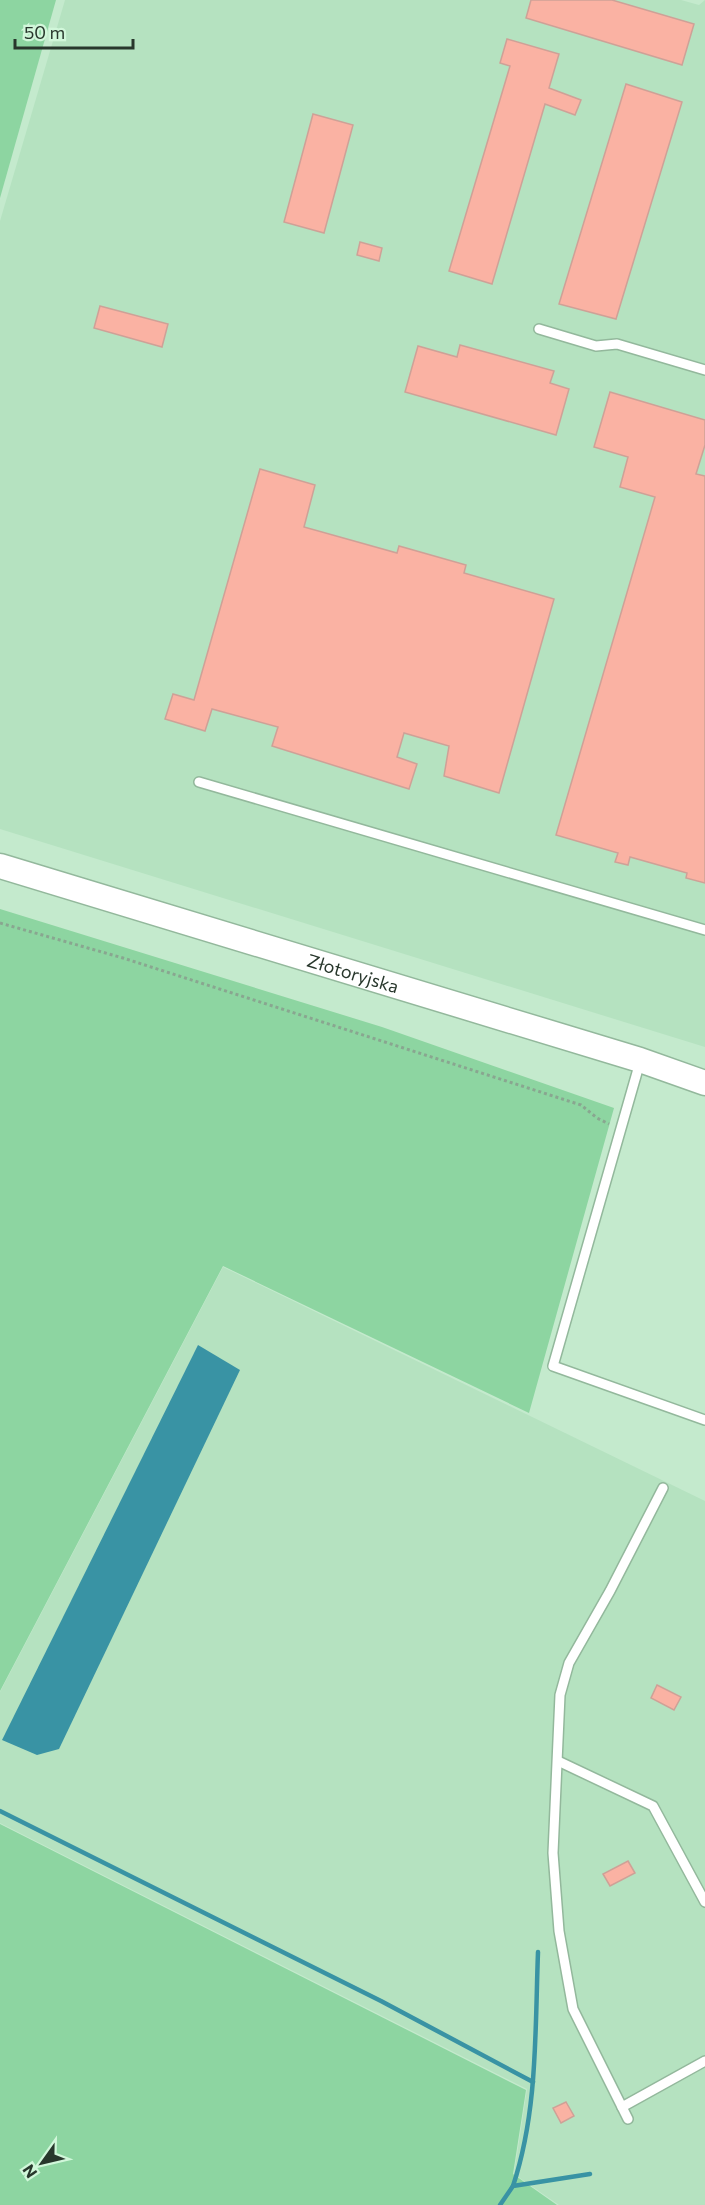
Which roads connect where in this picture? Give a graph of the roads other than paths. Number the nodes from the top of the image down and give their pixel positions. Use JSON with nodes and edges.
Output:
{"nodes":[{"id":1,"x":539,"y":328,"type":"dead end"},
{"id":2,"x":705,"y":370,"type":"edge"},
{"id":3,"x":199,"y":782,"type":"dead end"},
{"id":4,"x":0,"y":866,"type":"edge"},
{"id":5,"x":705,"y":930,"type":"edge"},
{"id":6,"x":640,"y":1060,"type":"junction"},
{"id":7,"x":705,"y":1083,"type":"edge"},
{"id":8,"x":705,"y":1420,"type":"edge"},
{"id":9,"x":663,"y":1488,"type":"dead end"},
{"id":10,"x":558,"y":1761,"type":"junction"},
{"id":11,"x":705,"y":1902,"type":"edge"},
{"id":12,"x":705,"y":2061,"type":"edge"},
{"id":13,"x":622,"y":2107,"type":"junction"},
{"id":14,"x":628,"y":2119,"type":"dead end"}],
"edges":[{"from":1,"to":2,"type":"lane"},
{"from":3,"to":5,"type":"lane"},
{"from":4,"to":6,"type":"main road","name":"Złotoryjska"},
{"from":6,"to":7,"type":"main road","name":"Złotoryjska"},
{"from":6,"to":8,"type":"lane"},
{"from":9,"to":10,"type":"lane"},
{"from":10,"to":11,"type":"lane"},
{"from":10,"to":13,"type":"lane"},
{"from":12,"to":13,"type":"lane"},
{"from":13,"to":14,"type":"lane"}]}
